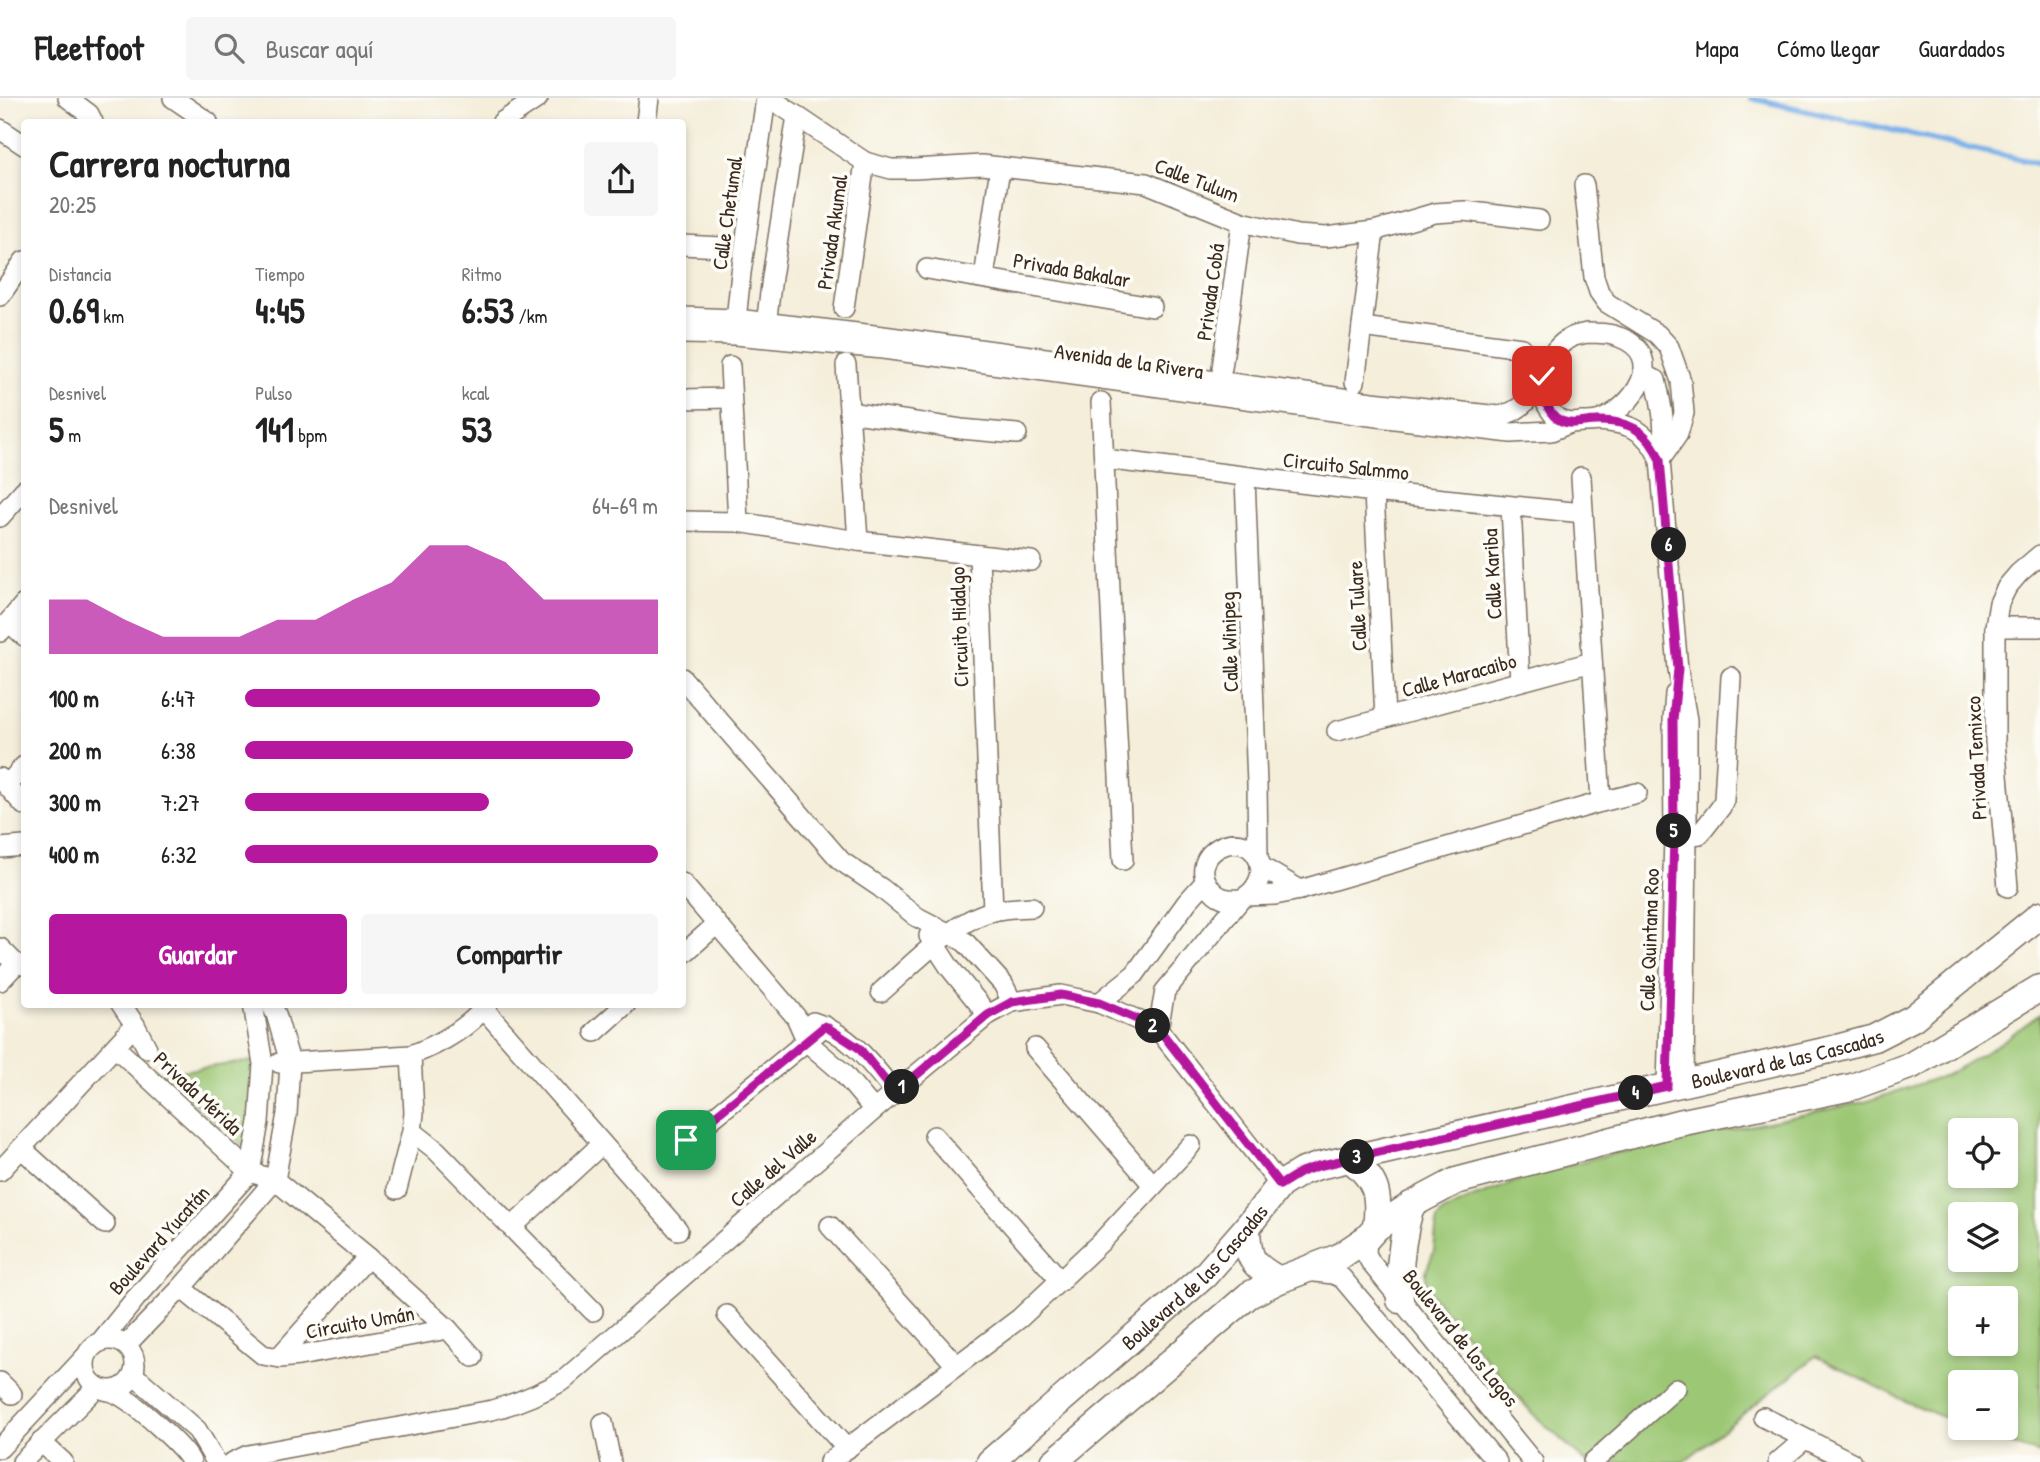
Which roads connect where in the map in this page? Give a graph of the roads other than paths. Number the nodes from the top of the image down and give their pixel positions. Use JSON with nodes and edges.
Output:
{"nodes":[{"id":1,"x":68,"y":98,"type":"edge"},
{"id":2,"x":173,"y":98,"type":"edge"},
{"id":3,"x":649,"y":98,"type":"edge"},
{"id":4,"x":768,"y":98,"type":"edge"},
{"id":5,"x":530,"y":109,"type":"edge"},
{"id":6,"x":797,"y":117,"type":"junction"},
{"id":7,"x":92,"y":119,"type":"edge"},
{"id":8,"x":204,"y":119,"type":"edge"},
{"id":9,"x":508,"y":119,"type":"edge"},
{"id":10,"x":646,"y":119,"type":"edge"},
{"id":11,"x":0,"y":129,"type":"edge"},
{"id":12,"x":21,"y":143,"type":"edge"},
{"id":13,"x":865,"y":162,"type":"junction"},
{"id":14,"x":999,"y":167,"type":"junction"},
{"id":15,"x":1584,"y":184,"type":"dead end"},
{"id":16,"x":1539,"y":220,"type":"dead end"},
{"id":17,"x":1242,"y":222,"type":"junction"},
{"id":18,"x":1374,"y":231,"type":"junction"},
{"id":19,"x":746,"y":237,"type":"junction"},
{"id":20,"x":777,"y":243,"type":"junction"},
{"id":21,"x":686,"y":245,"type":"edge"},
{"id":22,"x":722,"y":247,"type":"dead end"},
{"id":23,"x":21,"y":264,"type":"edge"},
{"id":24,"x":927,"y":269,"type":"dead end"},
{"id":25,"x":984,"y":278,"type":"junction"},
{"id":26,"x":4,"y":283,"type":"edge"},
{"id":27,"x":1153,"y":307,"type":"dead end"},
{"id":28,"x":844,"y":309,"type":"dead end"},
{"id":29,"x":686,"y":318,"type":"edge"},
{"id":30,"x":735,"y":327,"type":"junction"},
{"id":31,"x":1362,"y":327,"type":"junction"},
{"id":32,"x":765,"y":330,"type":"junction"},
{"id":33,"x":686,"y":333,"type":"edge"},
{"id":34,"x":1522,"y":348,"type":"dead end"},
{"id":35,"x":846,"y":365,"type":"dead end"},
{"id":36,"x":730,"y":366,"type":"dead end"},
{"id":37,"x":1222,"y":368,"type":"dead end"},
{"id":38,"x":1542,"y":376,"type":"junction"},
{"id":39,"x":1645,"y":376,"type":"junction"},
{"id":40,"x":1355,"y":382,"type":"dead end"},
{"id":41,"x":731,"y":398,"type":"junction"},
{"id":42,"x":686,"y":399,"type":"edge"},
{"id":43,"x":1101,"y":402,"type":"dead end"},
{"id":44,"x":1371,"y":409,"type":"junction"},
{"id":45,"x":849,"y":412,"type":"junction"},
{"id":46,"x":1597,"y":421,"type":"junction"},
{"id":47,"x":1568,"y":424,"type":"junction"},
{"id":48,"x":1017,"y":434,"type":"dead end"},
{"id":49,"x":1104,"y":459,"type":"junction"},
{"id":50,"x":1660,"y":460,"type":"junction"},
{"id":51,"x":1581,"y":477,"type":"dead end"},
{"id":52,"x":1245,"y":478,"type":"junction"},
{"id":53,"x":21,"y":492,"type":"edge"},
{"id":54,"x":1374,"y":492,"type":"junction"},
{"id":55,"x":1511,"y":507,"type":"junction"},
{"id":56,"x":1583,"y":513,"type":"junction"},
{"id":57,"x":0,"y":517,"type":"edge"},
{"id":58,"x":686,"y":521,"type":"edge"},
{"id":59,"x":738,"y":522,"type":"junction"},
{"id":60,"x":858,"y":541,"type":"junction"},
{"id":61,"x":979,"y":555,"type":"junction"},
{"id":62,"x":2040,"y":555,"type":"edge"},
{"id":63,"x":1031,"y":561,"type":"dead end"},
{"id":64,"x":21,"y":608,"type":"edge"},
{"id":65,"x":5,"y":627,"type":"edge"},
{"id":66,"x":1995,"y":627,"type":"junction"},
{"id":67,"x":2040,"y":627,"type":"edge"},
{"id":68,"x":21,"y":635,"type":"edge"},
{"id":69,"x":1592,"y":662,"type":"junction"},
{"id":70,"x":1731,"y":677,"type":"dead end"},
{"id":71,"x":1520,"y":681,"type":"junction"},
{"id":72,"x":686,"y":683,"type":"edge"},
{"id":73,"x":1385,"y":718,"type":"junction"},
{"id":74,"x":1337,"y":731,"type":"dead end"},
{"id":75,"x":21,"y":768,"type":"edge"},
{"id":76,"x":4,"y":781,"type":"edge"},
{"id":77,"x":1637,"y":793,"type":"dead end"},
{"id":78,"x":21,"y":801,"type":"edge"},
{"id":79,"x":1681,"y":801,"type":"junction"},
{"id":80,"x":1601,"y":802,"type":"junction"},
{"id":81,"x":1258,"y":805,"type":"junction"},
{"id":82,"x":1715,"y":814,"type":"junction"},
{"id":83,"x":1681,"y":836,"type":"junction"},
{"id":84,"x":1230,"y":843,"type":"junction"},
{"id":85,"x":21,"y":846,"type":"edge"},
{"id":86,"x":0,"y":848,"type":"edge"},
{"id":87,"x":1123,"y":860,"type":"dead end"},
{"id":88,"x":1259,"y":862,"type":"junction"},
{"id":89,"x":1205,"y":882,"type":"junction"},
{"id":90,"x":2008,"y":887,"type":"dead end"},
{"id":91,"x":686,"y":888,"type":"edge"},
{"id":92,"x":1300,"y":890,"type":"junction"},
{"id":93,"x":1244,"y":898,"type":"junction"},
{"id":94,"x":1032,"y":907,"type":"dead end"},
{"id":95,"x":993,"y":911,"type":"junction"},
{"id":96,"x":2040,"y":915,"type":"edge"},
{"id":97,"x":717,"y":924,"type":"junction"},
{"id":98,"x":942,"y":939,"type":"junction"},
{"id":99,"x":0,"y":948,"type":"edge"},
{"id":100,"x":686,"y":951,"type":"edge"},
{"id":101,"x":20,"y":964,"type":"edge"},
{"id":102,"x":1135,"y":974,"type":"junction"},
{"id":103,"x":0,"y":981,"type":"edge"},
{"id":104,"x":2040,"y":988,"type":"edge"},
{"id":105,"x":1165,"y":991,"type":"junction"},
{"id":106,"x":881,"y":992,"type":"dead end"},
{"id":107,"x":1012,"y":1002,"type":"junction"},
{"id":108,"x":1099,"y":1003,"type":"junction"},
{"id":109,"x":124,"y":1008,"type":"edge"},
{"id":110,"x":254,"y":1008,"type":"edge"},
{"id":111,"x":273,"y":1008,"type":"edge"},
{"id":112,"x":485,"y":1008,"type":"edge"},
{"id":113,"x":487,"y":1008,"type":"edge"},
{"id":114,"x":622,"y":1008,"type":"edge"},
{"id":115,"x":988,"y":1015,"type":"junction"},
{"id":116,"x":796,"y":1017,"type":"junction"},
{"id":117,"x":135,"y":1025,"type":"junction"},
{"id":118,"x":825,"y":1026,"type":"junction"},
{"id":119,"x":1158,"y":1028,"type":"junction"},
{"id":120,"x":595,"y":1032,"type":"dead end"},
{"id":121,"x":807,"y":1042,"type":"junction"},
{"id":122,"x":115,"y":1047,"type":"junction"},
{"id":123,"x":147,"y":1048,"type":"dead end"},
{"id":124,"x":1035,"y":1048,"type":"dead end"},
{"id":125,"x":411,"y":1055,"type":"junction"},
{"id":126,"x":290,"y":1062,"type":"junction"},
{"id":127,"x":264,"y":1064,"type":"junction"},
{"id":128,"x":1675,"y":1084,"type":"junction"},
{"id":129,"x":895,"y":1093,"type":"junction"},
{"id":130,"x":874,"y":1110,"type":"junction"},
{"id":131,"x":412,"y":1131,"type":"junction"},
{"id":132,"x":934,"y":1136,"type":"dead end"},
{"id":133,"x":686,"y":1140,"type":"dead end"},
{"id":134,"x":602,"y":1144,"type":"junction"},
{"id":135,"x":1191,"y":1144,"type":"dead end"},
{"id":136,"x":21,"y":1148,"type":"junction"},
{"id":137,"x":1350,"y":1159,"type":"junction"},
{"id":138,"x":0,"y":1171,"type":"edge"},
{"id":139,"x":250,"y":1172,"type":"junction"},
{"id":140,"x":275,"y":1180,"type":"junction"},
{"id":141,"x":1153,"y":1185,"type":"junction"},
{"id":142,"x":1280,"y":1185,"type":"junction"},
{"id":143,"x":397,"y":1189,"type":"dead end"},
{"id":144,"x":1411,"y":1205,"type":"junction"},
{"id":145,"x":105,"y":1224,"type":"dead end"},
{"id":146,"x":830,"y":1226,"type":"dead end"},
{"id":147,"x":512,"y":1227,"type":"junction"},
{"id":148,"x":1247,"y":1227,"type":"junction"},
{"id":149,"x":678,"y":1230,"type":"dead end"},
{"id":150,"x":1372,"y":1233,"type":"junction"},
{"id":151,"x":368,"y":1257,"type":"junction"},
{"id":152,"x":1305,"y":1271,"type":"junction"},
{"id":153,"x":1279,"y":1280,"type":"junction"},
{"id":154,"x":1061,"y":1281,"type":"junction"},
{"id":155,"x":181,"y":1288,"type":"junction"},
{"id":156,"x":1400,"y":1300,"type":"junction"},
{"id":157,"x":593,"y":1311,"type":"dead end"},
{"id":158,"x":727,"y":1315,"type":"dead end"},
{"id":159,"x":448,"y":1329,"type":"junction"},
{"id":160,"x":102,"y":1340,"type":"junction"},
{"id":161,"x":126,"y":1345,"type":"junction"},
{"id":162,"x":86,"y":1356,"type":"junction"},
{"id":163,"x":279,"y":1357,"type":"junction"},
{"id":164,"x":474,"y":1357,"type":"dead end"},
{"id":165,"x":956,"y":1365,"type":"junction"},
{"id":166,"x":132,"y":1377,"type":"junction"},
{"id":167,"x":100,"y":1388,"type":"junction"},
{"id":168,"x":1676,"y":1388,"type":"dead end"},
{"id":169,"x":1763,"y":1418,"type":"dead end"},
{"id":170,"x":603,"y":1423,"type":"dead end"},
{"id":171,"x":1805,"y":1438,"type":"junction"},
{"id":172,"x":41,"y":1442,"type":"junction"},
{"id":173,"x":0,"y":1448,"type":"edge"},
{"id":174,"x":847,"y":1449,"type":"junction"},
{"id":175,"x":22,"y":1462,"type":"edge"},
{"id":176,"x":63,"y":1462,"type":"edge"},
{"id":177,"x":191,"y":1462,"type":"edge"},
{"id":178,"x":216,"y":1462,"type":"edge"},
{"id":179,"x":233,"y":1462,"type":"edge"},
{"id":180,"x":611,"y":1462,"type":"edge"},
{"id":181,"x":829,"y":1462,"type":"edge"},
{"id":182,"x":990,"y":1462,"type":"edge"},
{"id":183,"x":1054,"y":1462,"type":"edge"},
{"id":184,"x":1497,"y":1462,"type":"edge"},
{"id":185,"x":1532,"y":1462,"type":"edge"},
{"id":186,"x":1593,"y":1462,"type":"edge"},
{"id":187,"x":1778,"y":1462,"type":"edge"},
{"id":188,"x":1851,"y":1462,"type":"edge"}],
"edges":[{"from":1,"to":7,"type":"street"},
{"from":2,"to":8,"type":"street"},
{"from":3,"to":10,"type":"street"},
{"from":4,"to":6,"type":"street","name":"Calle Tulum"},
{"from":4,"to":19,"type":"street","name":"Calle Chetumal"},
{"from":5,"to":9,"type":"street"},
{"from":6,"to":13,"type":"street","name":"Calle Tulum"},
{"from":6,"to":20,"type":"street"},
{"from":11,"to":12,"type":"street"},
{"from":13,"to":14,"type":"street","name":"Calle Tulum"},
{"from":13,"to":28,"type":"street","name":"Privada Akumal"},
{"from":14,"to":17,"type":"street","name":"Calle Tulum"},
{"from":14,"to":25,"type":"street","name":"Privada Bakalar"},
{"from":15,"to":50,"type":"street"},
{"from":16,"to":18,"type":"street","name":"Calle Tulum"},
{"from":17,"to":18,"type":"street","name":"Calle Tulum"},
{"from":17,"to":37,"type":"street","name":"Privada Cobá"},
{"from":18,"to":31,"type":"street"},
{"from":19,"to":20,"type":"street"},
{"from":19,"to":30,"type":"street","name":"Calle Chetumal"},
{"from":20,"to":32,"type":"street"},
{"from":21,"to":22,"type":"street"},
{"from":23,"to":26,"type":"street"},
{"from":24,"to":25,"type":"street","name":"Privada Bakalar"},
{"from":25,"to":27,"type":"street","name":"Privada Bakalar"},
{"from":29,"to":30,"type":"street","name":"Avenida de la Rivera"},
{"from":30,"to":32,"type":"street","name":"Avenida de la Rivera"},
{"from":30,"to":33,"type":"street","name":"Avenida de la Rivera"},
{"from":31,"to":34,"type":"street"},
{"from":31,"to":40,"type":"street"},
{"from":32,"to":44,"type":"street","name":"Avenida de la Rivera"},
{"from":35,"to":45,"type":"street"},
{"from":36,"to":41,"type":"street"},
{"from":38,"to":39,"type":"street"},
{"from":38,"to":44,"type":"street","name":"Avenida de la Rivera"},
{"from":38,"to":47,"type":"street"},
{"from":39,"to":46,"type":"street"},
{"from":39,"to":50,"type":"street","name":"Calle Quintana Roo"},
{"from":41,"to":42,"type":"street"},
{"from":41,"to":59,"type":"street"},
{"from":43,"to":49,"type":"street"},
{"from":44,"to":47,"type":"street","name":"Avenida de la Rivera"},
{"from":45,"to":48,"type":"street"},
{"from":45,"to":60,"type":"street"},
{"from":46,"to":47,"type":"street"},
{"from":46,"to":50,"type":"street"},
{"from":49,"to":52,"type":"street","name":"Circuito Salmmo"},
{"from":49,"to":87,"type":"street"},
{"from":50,"to":79,"type":"street","name":"Calle Quintana Roo"},
{"from":51,"to":56,"type":"street"},
{"from":52,"to":54,"type":"street","name":"Circuito Salmmo"},
{"from":52,"to":81,"type":"street","name":"Calle Winipeg"},
{"from":53,"to":57,"type":"street"},
{"from":54,"to":55,"type":"street","name":"Circuito Salmmo"},
{"from":54,"to":73,"type":"street","name":"Calle Tulare"},
{"from":55,"to":56,"type":"street","name":"Circuito Salmmo"},
{"from":55,"to":71,"type":"street","name":"Calle Kariba"},
{"from":56,"to":69,"type":"street"},
{"from":58,"to":59,"type":"street","name":"Circuito Hidalgo"},
{"from":59,"to":60,"type":"street","name":"Circuito Hidalgo"},
{"from":60,"to":61,"type":"street","name":"Circuito Hidalgo"},
{"from":61,"to":63,"type":"street"},
{"from":61,"to":95,"type":"street","name":"Circuito Hidalgo"},
{"from":62,"to":66,"type":"street","name":"Privada Temixco"},
{"from":64,"to":65,"type":"street"},
{"from":65,"to":68,"type":"street"},
{"from":66,"to":67,"type":"street"},
{"from":66,"to":90,"type":"street","name":"Privada Temixco"},
{"from":69,"to":71,"type":"street","name":"Calle Maracaibo"},
{"from":69,"to":80,"type":"street"},
{"from":70,"to":82,"type":"street"},
{"from":71,"to":73,"type":"street","name":"Calle Maracaibo"},
{"from":72,"to":98,"type":"street"},
{"from":73,"to":74,"type":"street","name":"Calle Maracaibo"},
{"from":75,"to":76,"type":"street"},
{"from":76,"to":78,"type":"street"},
{"from":77,"to":80,"type":"street"},
{"from":79,"to":82,"type":"street"},
{"from":79,"to":83,"type":"street","name":"Calle Quintana Roo"},
{"from":80,"to":92,"type":"street"},
{"from":81,"to":84,"type":"street"},
{"from":81,"to":88,"type":"street","name":"Calle Winipeg"},
{"from":82,"to":83,"type":"street"},
{"from":83,"to":128,"type":"street","name":"Calle Quintana Roo"},
{"from":84,"to":88,"type":"street"},
{"from":84,"to":89,"type":"street"},
{"from":85,"to":86,"type":"street"},
{"from":88,"to":92,"type":"street"},
{"from":88,"to":93,"type":"street"},
{"from":89,"to":93,"type":"street"},
{"from":89,"to":102,"type":"street"},
{"from":91,"to":97,"type":"street"},
{"from":92,"to":93,"type":"street"},
{"from":93,"to":105,"type":"street"},
{"from":94,"to":95,"type":"street"},
{"from":95,"to":98,"type":"street"},
{"from":96,"to":128,"type":"main road","name":"Boulevard de las Cascadas"},
{"from":97,"to":100,"type":"street"},
{"from":97,"to":116,"type":"street"},
{"from":98,"to":106,"type":"street"},
{"from":98,"to":107,"type":"street"},
{"from":98,"to":115,"type":"street"},
{"from":99,"to":101,"type":"street"},
{"from":101,"to":103,"type":"street"},
{"from":102,"to":105,"type":"street"},
{"from":102,"to":108,"type":"street"},
{"from":104,"to":144,"type":"main road","name":"Boulevard de las Cascadas"},
{"from":105,"to":119,"type":"street"},
{"from":107,"to":108,"type":"street","name":"Calle del Valle"},
{"from":107,"to":115,"type":"street","name":"Calle del Valle"},
{"from":108,"to":119,"type":"street","name":"Calle del Valle"},
{"from":109,"to":117,"type":"street","name":"Privada Mérida"},
{"from":110,"to":127,"type":"street"},
{"from":111,"to":126,"type":"street"},
{"from":112,"to":125,"type":"street"},
{"from":113,"to":134,"type":"street"},
{"from":114,"to":120,"type":"street"},
{"from":115,"to":129,"type":"street","name":"Calle del Valle"},
{"from":116,"to":118,"type":"street"},
{"from":116,"to":121,"type":"street"},
{"from":117,"to":122,"type":"street"},
{"from":117,"to":123,"type":"street","name":"Privada Mérida"},
{"from":118,"to":121,"type":"street"},
{"from":118,"to":129,"type":"street"},
{"from":119,"to":142,"type":"street","name":"Calle del Valle"},
{"from":121,"to":130,"type":"street"},
{"from":121,"to":133,"type":"street"},
{"from":122,"to":136,"type":"street"},
{"from":122,"to":139,"type":"street","name":"Privada Mérida"},
{"from":124,"to":141,"type":"street"},
{"from":125,"to":126,"type":"street"},
{"from":125,"to":131,"type":"street"},
{"from":126,"to":127,"type":"street"},
{"from":126,"to":140,"type":"street"},
{"from":127,"to":139,"type":"street"},
{"from":128,"to":137,"type":"main road","name":"Boulevard de las Cascadas"},
{"from":129,"to":130,"type":"street","name":"Calle del Valle"},
{"from":130,"to":179,"type":"street","name":"Calle del Valle"},
{"from":131,"to":143,"type":"street"},
{"from":131,"to":147,"type":"street"},
{"from":132,"to":154,"type":"street"},
{"from":134,"to":147,"type":"street"},
{"from":134,"to":149,"type":"street"},
{"from":135,"to":141,"type":"street"},
{"from":136,"to":138,"type":"street"},
{"from":136,"to":145,"type":"street"},
{"from":137,"to":142,"type":"main road","name":"Boulevard de las Cascadas"},
{"from":137,"to":150,"type":"main road"},
{"from":139,"to":140,"type":"street"},
{"from":139,"to":160,"type":"street","name":"Boulevard Yucatán"},
{"from":140,"to":151,"type":"street","name":"Circuito Umán"},
{"from":140,"to":155,"type":"street"},
{"from":141,"to":154,"type":"street"},
{"from":142,"to":148,"type":"main road","name":"Boulevard de las Cascadas"},
{"from":144,"to":150,"type":"main road","name":"Boulevard de las Cascadas"},
{"from":144,"to":156,"type":"main road"},
{"from":146,"to":165,"type":"street"},
{"from":147,"to":157,"type":"street"},
{"from":148,"to":153,"type":"main road"},
{"from":148,"to":182,"type":"main road","name":"Boulevard de las Cascadas"},
{"from":150,"to":152,"type":"main road","name":"Boulevard de las Cascadas"},
{"from":150,"to":156,"type":"street","name":"Boulevard de los Lagos"},
{"from":151,"to":159,"type":"street","name":"Circuito Umán"},
{"from":151,"to":163,"type":"street","name":"Circuito Umán"},
{"from":152,"to":153,"type":"main road","name":"Boulevard de las Cascadas"},
{"from":152,"to":184,"type":"street"},
{"from":153,"to":183,"type":"main road","name":"Boulevard de las Cascadas"},
{"from":154,"to":165,"type":"street"},
{"from":155,"to":161,"type":"street"},
{"from":155,"to":163,"type":"street"},
{"from":156,"to":185,"type":"street","name":"Boulevard de los Lagos"},
{"from":158,"to":174,"type":"street"},
{"from":159,"to":163,"type":"street","name":"Circuito Umán"},
{"from":159,"to":164,"type":"street","name":"Circuito Umán"},
{"from":160,"to":161,"type":"street"},
{"from":160,"to":162,"type":"street"},
{"from":161,"to":166,"type":"street"},
{"from":162,"to":167,"type":"street"},
{"from":162,"to":173,"type":"street"},
{"from":165,"to":174,"type":"street"},
{"from":166,"to":167,"type":"street"},
{"from":166,"to":178,"type":"street"},
{"from":167,"to":172,"type":"street"},
{"from":167,"to":177,"type":"street"},
{"from":168,"to":186,"type":"street"},
{"from":169,"to":171,"type":"street"},
{"from":170,"to":180,"type":"street"},
{"from":171,"to":187,"type":"street"},
{"from":171,"to":188,"type":"street"},
{"from":172,"to":175,"type":"street"},
{"from":172,"to":176,"type":"street"},
{"from":174,"to":181,"type":"street"}]}
